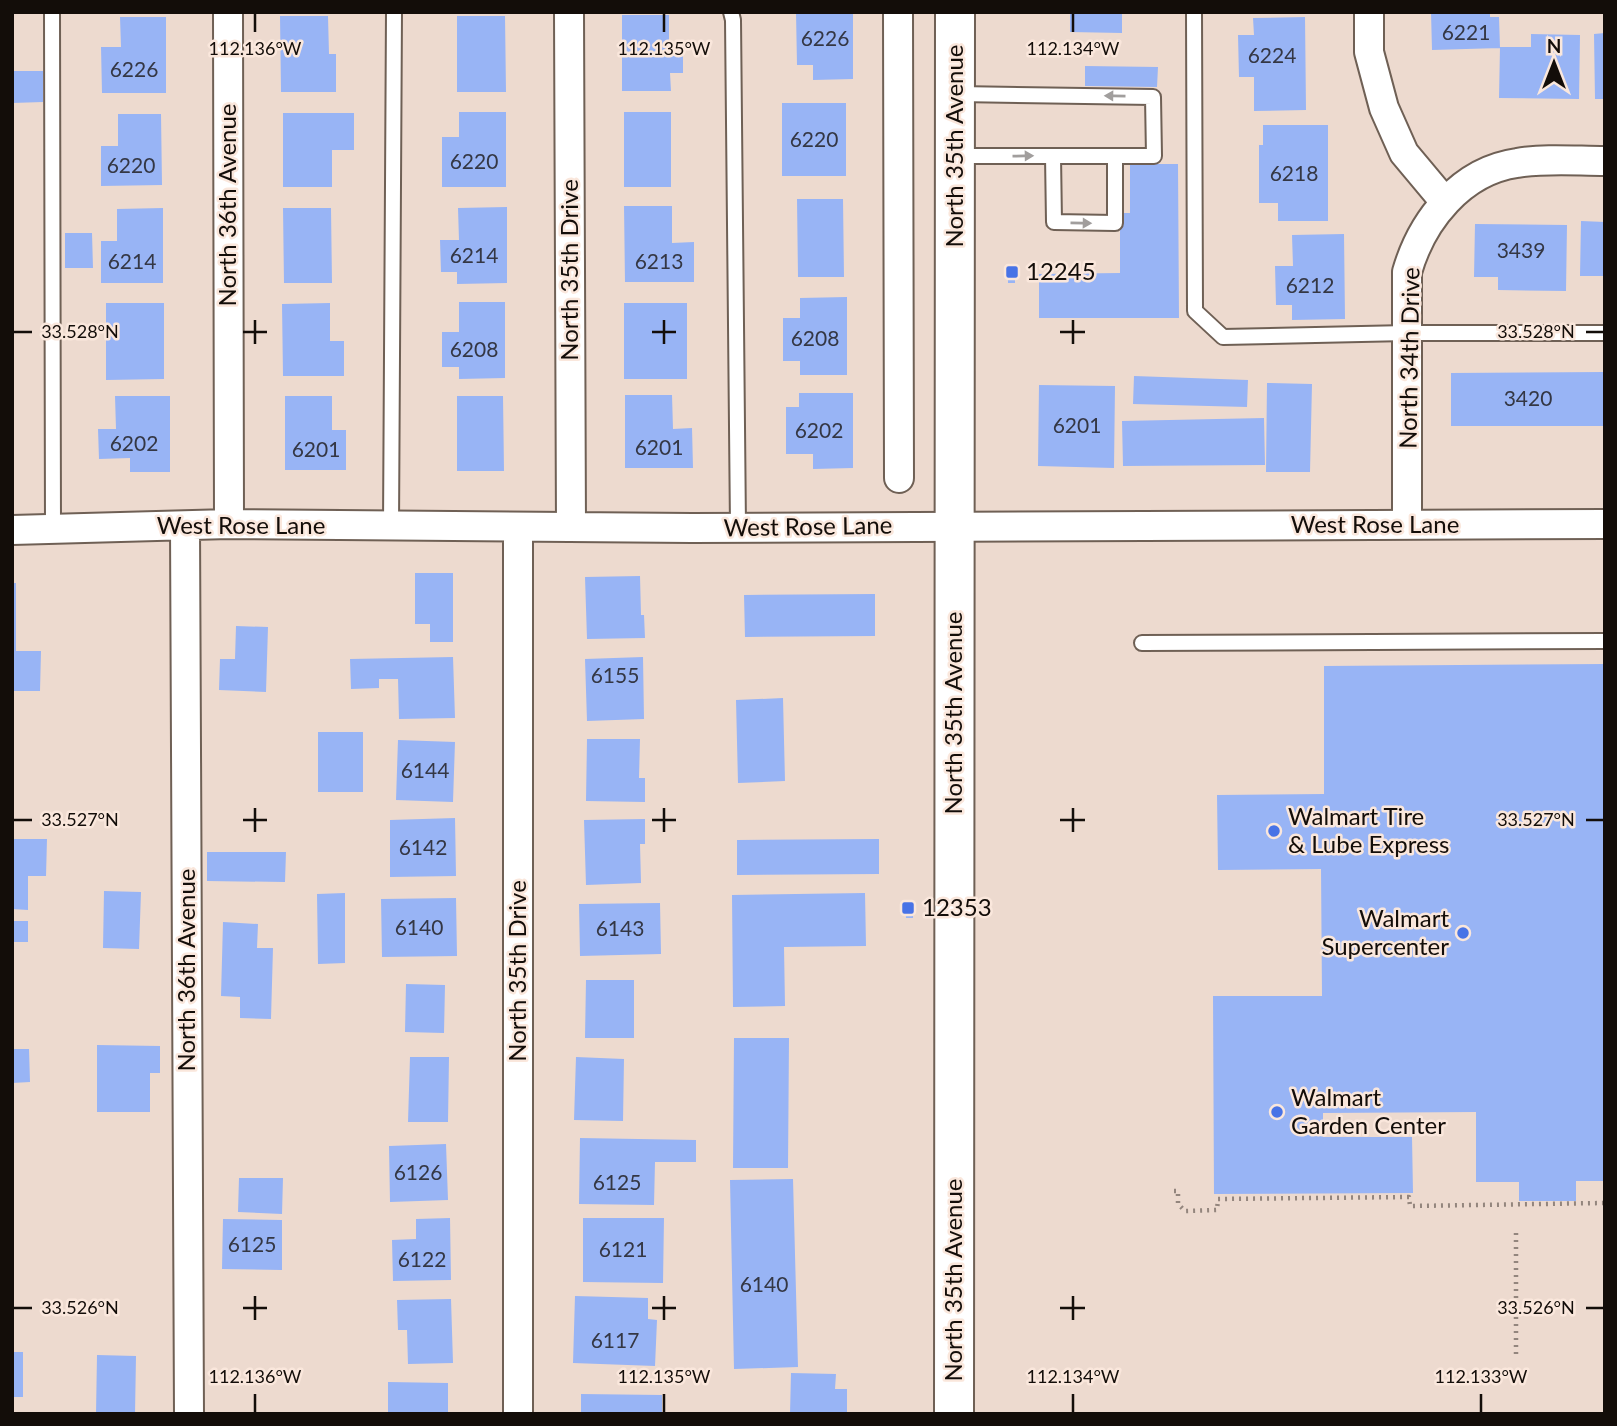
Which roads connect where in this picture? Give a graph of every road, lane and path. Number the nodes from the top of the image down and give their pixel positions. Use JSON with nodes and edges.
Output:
{"nodes":[{"id":1,"x":52,"y":12,"type":"edge"},
{"id":2,"x":228,"y":12,"type":"edge"},
{"id":3,"x":394,"y":12,"type":"edge"},
{"id":4,"x":569,"y":12,"type":"edge"},
{"id":5,"x":731,"y":12,"type":"edge"},
{"id":6,"x":898,"y":12,"type":"edge"},
{"id":7,"x":955,"y":12,"type":"edge"},
{"id":8,"x":1194,"y":12,"type":"edge"},
{"id":9,"x":1369,"y":12,"type":"edge"},
{"id":10,"x":955,"y":94,"type":"junction"},
{"id":11,"x":955,"y":156,"type":"junction"},
{"id":12,"x":1053,"y":156,"type":"junction"},
{"id":13,"x":1115,"y":156,"type":"junction"},
{"id":14,"x":1605,"y":161,"type":"edge"},
{"id":15,"x":1444,"y":202,"type":"junction"},
{"id":16,"x":1407,"y":333,"type":"junction"},
{"id":17,"x":1605,"y":333,"type":"edge"},
{"id":18,"x":899,"y":478,"type":"dead end"},
{"id":19,"x":229,"y":524,"type":"junction"},
{"id":20,"x":1605,"y":524,"type":"edge"},
{"id":21,"x":955,"y":525,"type":"junction"},
{"id":22,"x":1407,"y":525,"type":"junction"},
{"id":23,"x":185,"y":526,"type":"junction"},
{"id":24,"x":391,"y":527,"type":"junction"},
{"id":25,"x":518,"y":527,"type":"junction"},
{"id":26,"x":571,"y":527,"type":"junction"},
{"id":27,"x":738,"y":527,"type":"junction"},
{"id":28,"x":53,"y":529,"type":"junction"},
{"id":29,"x":12,"y":530,"type":"edge"},
{"id":30,"x":1605,"y":641,"type":"edge"},
{"id":31,"x":1142,"y":643,"type":"dead end"},
{"id":32,"x":1174,"y":1191,"type":"dead end"},
{"id":33,"x":1605,"y":1203,"type":"edge"},
{"id":34,"x":1517,"y":1233,"type":"dead end"},
{"id":35,"x":1516,"y":1354,"type":"dead end"},
{"id":36,"x":189,"y":1414,"type":"edge"},
{"id":37,"x":518,"y":1414,"type":"edge"},
{"id":38,"x":954,"y":1414,"type":"edge"}],
"edges":[{"from":1,"to":28,"type":"lane"},
{"from":2,"to":19,"type":"street","name":"North 36th Avenue"},
{"from":3,"to":24,"type":"lane"},
{"from":4,"to":26,"type":"street","name":"North 35th Drive"},
{"from":5,"to":27,"type":"lane"},
{"from":6,"to":18,"type":"street"},
{"from":7,"to":10,"type":"main road","name":"North 35th Avenue"},
{"from":8,"to":16,"type":"lane"},
{"from":9,"to":15,"type":"street"},
{"from":10,"to":11,"type":"main road","name":"North 35th Avenue"},
{"from":13,"to":10,"type":"lane","one_way":true},
{"from":11,"to":12,"type":"lane","one_way":true},
{"from":11,"to":21,"type":"main road","name":"North 35th Avenue"},
{"from":12,"to":13,"type":"lane"},
{"from":12,"to":13,"type":"lane","one_way":true},
{"from":14,"to":15,"type":"street","name":"North 34th Drive"},
{"from":15,"to":16,"type":"street","name":"North 34th Drive"},
{"from":16,"to":17,"type":"lane"},
{"from":16,"to":22,"type":"street","name":"North 34th Drive"},
{"from":19,"to":23,"type":"street","name":"West Rose Lane"},
{"from":19,"to":24,"type":"street","name":"West Rose Lane"},
{"from":20,"to":22,"type":"street","name":"West Rose Lane"},
{"from":21,"to":22,"type":"street","name":"West Rose Lane"},
{"from":21,"to":27,"type":"street","name":"West Rose Lane"},
{"from":21,"to":38,"type":"main road","name":"North 35th Avenue"},
{"from":23,"to":28,"type":"street","name":"West Rose Lane"},
{"from":23,"to":36,"type":"street","name":"North 36th Avenue"},
{"from":24,"to":25,"type":"street","name":"West Rose Lane"},
{"from":25,"to":26,"type":"street","name":"West Rose Lane"},
{"from":25,"to":37,"type":"street","name":"North 35th Drive"},
{"from":26,"to":27,"type":"street","name":"West Rose Lane"},
{"from":28,"to":29,"type":"street","name":"West Rose Lane"},
{"from":30,"to":31,"type":"lane"},
{"from":32,"to":33,"type":"path"},
{"from":34,"to":35,"type":"path"}]}
